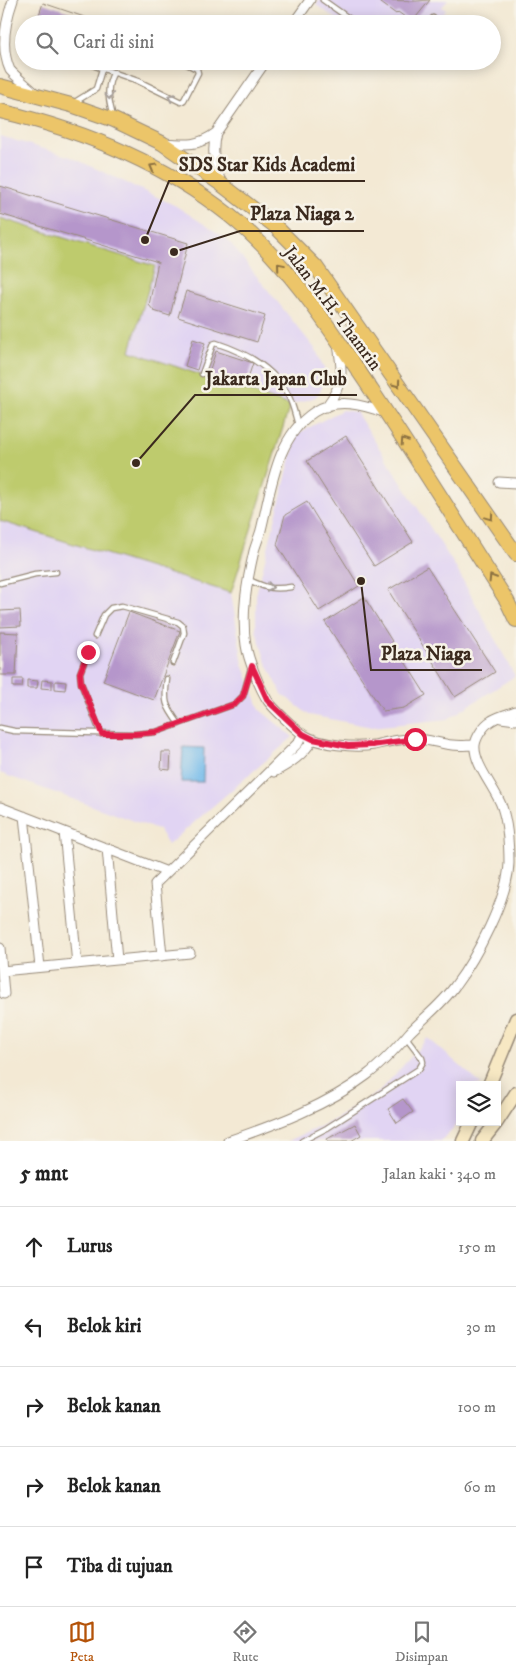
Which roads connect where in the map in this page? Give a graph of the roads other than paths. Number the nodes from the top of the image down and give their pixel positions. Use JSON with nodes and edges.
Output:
{"nodes":[{"id":1,"x":13,"y":0,"type":"edge"},
{"id":2,"x":310,"y":0,"type":"edge"},
{"id":3,"x":323,"y":0,"type":"edge"},
{"id":4,"x":299,"y":15,"type":"edge"},
{"id":5,"x":344,"y":15,"type":"edge"},
{"id":6,"x":102,"y":70,"type":"edge"},
{"id":7,"x":106,"y":70,"type":"edge"},
{"id":8,"x":196,"y":70,"type":"edge"},
{"id":9,"x":260,"y":70,"type":"edge"},
{"id":10,"x":114,"y":72,"type":"junction"},
{"id":11,"x":0,"y":86,"type":"edge"},
{"id":12,"x":36,"y":94,"type":"junction"},
{"id":13,"x":71,"y":104,"type":"junction"},
{"id":14,"x":0,"y":111,"type":"edge"},
{"id":15,"x":114,"y":120,"type":"junction"},
{"id":16,"x":216,"y":133,"type":"junction"},
{"id":17,"x":162,"y":143,"type":"junction"},
{"id":18,"x":222,"y":184,"type":"junction"},
{"id":19,"x":243,"y":200,"type":"junction"},
{"id":20,"x":230,"y":216,"type":"junction"},
{"id":21,"x":337,"y":338,"type":"junction"},
{"id":22,"x":202,"y":374,"type":"dead end"},
{"id":23,"x":325,"y":407,"type":"junction"},
{"id":24,"x":386,"y":413,"type":"junction"},
{"id":25,"x":298,"y":425,"type":"junction"},
{"id":26,"x":499,"y":482,"type":"dead end"},
{"id":27,"x":516,"y":483,"type":"edge"},
{"id":28,"x":516,"y":554,"type":"edge"},
{"id":29,"x":56,"y":572,"type":"dead end"},
{"id":30,"x":249,"y":580,"type":"junction"},
{"id":31,"x":0,"y":583,"type":"edge"},
{"id":32,"x":292,"y":587,"type":"dead end"},
{"id":33,"x":511,"y":601,"type":"edge"},
{"id":34,"x":516,"y":620,"type":"edge"},
{"id":35,"x":95,"y":636,"type":"dead end"},
{"id":36,"x":88,"y":652,"type":"dead end"},
{"id":37,"x":173,"y":663,"type":"dead end"},
{"id":38,"x":252,"y":666,"type":"junction"},
{"id":39,"x":167,"y":679,"type":"dead end"},
{"id":40,"x":516,"y":711,"type":"edge"},
{"id":41,"x":501,"y":718,"type":"junction"},
{"id":42,"x":516,"y":720,"type":"edge"},
{"id":43,"x":179,"y":724,"type":"junction"},
{"id":44,"x":0,"y":728,"type":"edge"},
{"id":45,"x":102,"y":734,"type":"junction"},
{"id":46,"x":303,"y":734,"type":"junction"},
{"id":47,"x":313,"y":739,"type":"junction"},
{"id":48,"x":475,"y":745,"type":"junction"},
{"id":49,"x":267,"y":775,"type":"junction"},
{"id":50,"x":0,"y":807,"type":"edge"},
{"id":51,"x":24,"y":816,"type":"junction"},
{"id":52,"x":64,"y":832,"type":"junction"},
{"id":53,"x":107,"y":848,"type":"junction"},
{"id":54,"x":167,"y":872,"type":"junction"},
{"id":55,"x":0,"y":948,"type":"edge"},
{"id":56,"x":190,"y":953,"type":"dead end"},
{"id":57,"x":162,"y":956,"type":"junction"},
{"id":58,"x":116,"y":960,"type":"junction"},
{"id":59,"x":77,"y":964,"type":"junction"},
{"id":60,"x":40,"y":968,"type":"junction"},
{"id":61,"x":2,"y":971,"type":"junction"},
{"id":62,"x":4,"y":994,"type":"dead end"},
{"id":63,"x":516,"y":1019,"type":"edge"},
{"id":64,"x":406,"y":1037,"type":"junction"},
{"id":65,"x":490,"y":1081,"type":"edge"},
{"id":66,"x":516,"y":1093,"type":"edge"},
{"id":67,"x":501,"y":1116,"type":"edge"},
{"id":68,"x":470,"y":1126,"type":"edge"},
{"id":69,"x":494,"y":1126,"type":"edge"},
{"id":70,"x":228,"y":1141,"type":"edge"},
{"id":71,"x":302,"y":1141,"type":"edge"},
{"id":72,"x":463,"y":1141,"type":"edge"},
{"id":73,"x":482,"y":1141,"type":"edge"}],
"edges":[{"from":1,"to":12,"type":"street"},
{"from":2,"to":4,"type":"street"},
{"from":3,"to":5,"type":"lane"},
{"from":6,"to":13,"type":"lane"},
{"from":7,"to":10,"type":"lane"},
{"from":8,"to":10,"type":"lane","one_way":true},
{"from":9,"to":16,"type":"street"},
{"from":10,"to":15,"type":"lane","one_way":true},
{"from":11,"to":12,"type":"main road","name":"Jalan M.H. Thamrin"},
{"from":12,"to":13,"type":"main road","name":"Jalan M.H. Thamrin"},
{"from":13,"to":15,"type":"main road","name":"Jalan M.H. Thamrin"},
{"from":20,"to":14,"type":"main road","name":"Jalan M.H. Thamrin","one_way":true},
{"from":15,"to":17,"type":"main road","name":"Jalan M.H. Thamrin"},
{"from":16,"to":17,"type":"street"},
{"from":16,"to":18,"type":"street"},
{"from":17,"to":18,"type":"main road","name":"Jalan M.H. Thamrin"},
{"from":18,"to":19,"type":"main road","name":"Jalan M.H. Thamrin"},
{"from":19,"to":20,"type":"main road"},
{"from":19,"to":28,"type":"main road","name":"Jalan M.H. Thamrin","one_way":true},
{"from":21,"to":20,"type":"main road","name":"Jalan M.H. Thamrin","one_way":true},
{"from":21,"to":23,"type":"street"},
{"from":21,"to":24,"type":"main road","name":"Jalan M.H. Thamrin"},
{"from":22,"to":25,"type":"lane"},
{"from":23,"to":24,"type":"street"},
{"from":23,"to":25,"type":"street"},
{"from":33,"to":24,"type":"main road","name":"Jalan M.H. Thamrin","one_way":true},
{"from":25,"to":30,"type":"street"},
{"from":26,"to":27,"type":"street"},
{"from":29,"to":31,"type":"lane"},
{"from":30,"to":32,"type":"lane","one_way":true},
{"from":30,"to":38,"type":"street"},
{"from":33,"to":34,"type":"main road","name":"Jalan M.H. Thamrin"},
{"from":35,"to":37,"type":"lane"},
{"from":36,"to":45,"type":"lane"},
{"from":38,"to":43,"type":"lane"},
{"from":38,"to":46,"type":"street"},
{"from":39,"to":43,"type":"lane"},
{"from":40,"to":41,"type":"street"},
{"from":41,"to":42,"type":"street"},
{"from":41,"to":48,"type":"street"},
{"from":43,"to":45,"type":"lane"},
{"from":44,"to":45,"type":"lane"},
{"from":46,"to":47,"type":"street"},
{"from":46,"to":49,"type":"street"},
{"from":47,"to":48,"type":"street"},
{"from":47,"to":49,"type":"street"},
{"from":48,"to":64,"type":"street"},
{"from":49,"to":54,"type":"street"},
{"from":50,"to":51,"type":"street"},
{"from":51,"to":52,"type":"street"},
{"from":51,"to":60,"type":"street"},
{"from":52,"to":53,"type":"street"},
{"from":52,"to":59,"type":"street"},
{"from":53,"to":54,"type":"street"},
{"from":53,"to":58,"type":"street"},
{"from":54,"to":57,"type":"street"},
{"from":55,"to":61,"type":"street"},
{"from":56,"to":57,"type":"street"},
{"from":57,"to":58,"type":"street"},
{"from":58,"to":59,"type":"street"},
{"from":59,"to":60,"type":"street"},
{"from":60,"to":61,"type":"street"},
{"from":61,"to":62,"type":"street"},
{"from":63,"to":65,"type":"main road"},
{"from":64,"to":70,"type":"street"},
{"from":64,"to":71,"type":"lane"},
{"from":66,"to":67,"type":"main road"},
{"from":68,"to":72,"type":"main road"},
{"from":69,"to":73,"type":"main road"}]}
